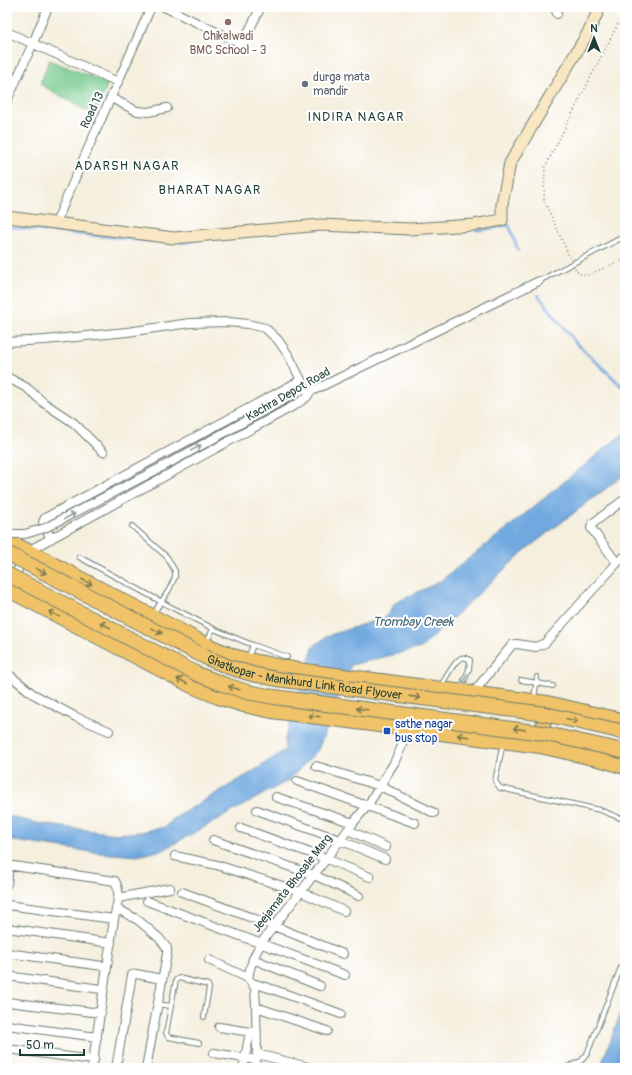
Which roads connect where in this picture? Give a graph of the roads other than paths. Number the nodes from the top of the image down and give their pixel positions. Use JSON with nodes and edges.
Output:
{"nodes":[{"id":1,"x":48,"y":7,"type":"edge"},
{"id":2,"x":152,"y":7,"type":"edge"},
{"id":3,"x":164,"y":7,"type":"edge"},
{"id":4,"x":261,"y":7,"type":"edge"},
{"id":5,"x":600,"y":7,"type":"edge"},
{"id":6,"x":7,"y":32,"type":"edge"},
{"id":7,"x":33,"y":43,"type":"junction"},
{"id":8,"x":118,"y":82,"type":"junction"},
{"id":9,"x":111,"y":98,"type":"junction"},
{"id":10,"x":7,"y":101,"type":"edge"},
{"id":11,"x":167,"y":108,"type":"dead end"},
{"id":12,"x":7,"y":217,"type":"edge"},
{"id":13,"x":56,"y":223,"type":"junction"},
{"id":14,"x":625,"y":236,"type":"edge"},
{"id":15,"x":539,"y":281,"type":"joint"},
{"id":16,"x":7,"y":342,"type":"edge"},
{"id":17,"x":7,"y":377,"type":"edge"},
{"id":18,"x":301,"y":380,"type":"junction"},
{"id":19,"x":307,"y":390,"type":"junction"},
{"id":20,"x":103,"y":452,"type":"dead end"},
{"id":21,"x":625,"y":499,"type":"edge"},
{"id":22,"x":132,"y":526,"type":"dead end"},
{"id":23,"x":51,"y":539,"type":"junction"},
{"id":24,"x":8,"y":545,"type":"edge"},
{"id":25,"x":28,"y":551,"type":"junction"},
{"id":26,"x":80,"y":557,"type":"dead end"},
{"id":27,"x":625,"y":557,"type":"edge"},
{"id":28,"x":617,"y":563,"type":"junction"},
{"id":29,"x":7,"y":574,"type":"edge"},
{"id":30,"x":7,"y":589,"type":"edge"},
{"id":31,"x":161,"y":602,"type":"junction"},
{"id":32,"x":152,"y":616,"type":"junction"},
{"id":33,"x":213,"y":629,"type":"junction"},
{"id":34,"x":205,"y":644,"type":"junction"},
{"id":35,"x":253,"y":645,"type":"junction"},
{"id":36,"x":287,"y":657,"type":"dead end"},
{"id":37,"x":248,"y":660,"type":"junction"},
{"id":38,"x":7,"y":673,"type":"edge"},
{"id":39,"x":538,"y":677,"type":"dead end"},
{"id":40,"x":521,"y":680,"type":"dead end"},
{"id":41,"x":536,"y":683,"type":"junction"},
{"id":42,"x":553,"y":686,"type":"dead end"},
{"id":43,"x":439,"y":689,"type":"junction"},
{"id":44,"x":467,"y":692,"type":"junction"},
{"id":45,"x":540,"y":702,"type":"junction"},
{"id":46,"x":625,"y":721,"type":"edge"},
{"id":47,"x":406,"y":728,"type":"junction"},
{"id":48,"x":109,"y":731,"type":"dead end"},
{"id":49,"x":625,"y":733,"type":"edge"},
{"id":50,"x":504,"y":741,"type":"junction"},
{"id":51,"x":540,"y":746,"type":"junction"},
{"id":52,"x":625,"y":752,"type":"edge"},
{"id":53,"x":316,"y":766,"type":"dead end"},
{"id":54,"x":625,"y":766,"type":"edge"},
{"id":55,"x":297,"y":780,"type":"dead end"},
{"id":56,"x":380,"y":786,"type":"junction"},
{"id":57,"x":276,"y":798,"type":"dead end"},
{"id":58,"x":368,"y":805,"type":"junction"},
{"id":59,"x":257,"y":810,"type":"dead end"},
{"id":60,"x":434,"y":813,"type":"dead end"},
{"id":61,"x":625,"y":820,"type":"edge"},
{"id":62,"x":353,"y":822,"type":"junction"},
{"id":63,"x":415,"y":822,"type":"dead end"},
{"id":64,"x":242,"y":828,"type":"dead end"},
{"id":65,"x":348,"y":830,"type":"junction"},
{"id":66,"x":213,"y":840,"type":"dead end"},
{"id":67,"x":340,"y":840,"type":"junction"},
{"id":68,"x":386,"y":847,"type":"dead end"},
{"id":69,"x":175,"y":856,"type":"dead end"},
{"id":70,"x":327,"y":859,"type":"junction"},
{"id":71,"x":385,"y":859,"type":"dead end"},
{"id":72,"x":8,"y":865,"type":"edge"},
{"id":73,"x":314,"y":875,"type":"junction"},
{"id":74,"x":370,"y":877,"type":"dead end"},
{"id":75,"x":7,"y":884,"type":"edge"},
{"id":76,"x":170,"y":888,"type":"dead end"},
{"id":77,"x":182,"y":892,"type":"dead end"},
{"id":78,"x":301,"y":892,"type":"junction"},
{"id":79,"x":359,"y":896,"type":"dead end"},
{"id":80,"x":118,"y":898,"type":"junction"},
{"id":81,"x":147,"y":901,"type":"dead end"},
{"id":82,"x":7,"y":905,"type":"edge"},
{"id":83,"x":116,"y":908,"type":"junction"},
{"id":84,"x":344,"y":911,"type":"dead end"},
{"id":85,"x":114,"y":919,"type":"junction"},
{"id":86,"x":274,"y":926,"type":"junction"},
{"id":87,"x":7,"y":928,"type":"edge"},
{"id":88,"x":110,"y":943,"type":"junction"},
{"id":89,"x":261,"y":943,"type":"junction"},
{"id":90,"x":7,"y":953,"type":"edge"},
{"id":91,"x":343,"y":954,"type":"dead end"},
{"id":92,"x":625,"y":957,"type":"edge"},
{"id":93,"x":253,"y":959,"type":"junction"},
{"id":94,"x":209,"y":960,"type":"dead end"},
{"id":95,"x":103,"y":966,"type":"dead end"},
{"id":96,"x":345,"y":975,"type":"dead end"},
{"id":97,"x":7,"y":976,"type":"edge"},
{"id":98,"x":162,"y":979,"type":"junction"},
{"id":99,"x":250,"y":980,"type":"junction"},
{"id":100,"x":320,"y":986,"type":"dead end"},
{"id":101,"x":101,"y":989,"type":"dead end"},
{"id":102,"x":7,"y":1002,"type":"edge"},
{"id":103,"x":158,"y":1004,"type":"junction"},
{"id":104,"x":170,"y":1006,"type":"junction"},
{"id":105,"x":256,"y":1007,"type":"junction"},
{"id":106,"x":101,"y":1013,"type":"junction"},
{"id":107,"x":342,"y":1014,"type":"dead end"},
{"id":108,"x":204,"y":1018,"type":"dead end"},
{"id":109,"x":7,"y":1025,"type":"edge"},
{"id":110,"x":219,"y":1027,"type":"dead end"},
{"id":111,"x":327,"y":1031,"type":"dead end"},
{"id":112,"x":253,"y":1032,"type":"junction"},
{"id":113,"x":97,"y":1037,"type":"junction"},
{"id":114,"x":199,"y":1043,"type":"dead end"},
{"id":115,"x":7,"y":1049,"type":"edge"},
{"id":116,"x":214,"y":1053,"type":"dead end"},
{"id":117,"x":245,"y":1058,"type":"junction"},
{"id":118,"x":256,"y":1061,"type":"edge"},
{"id":119,"x":93,"y":1064,"type":"edge"},
{"id":120,"x":116,"y":1068,"type":"edge"},
{"id":121,"x":146,"y":1068,"type":"edge"},
{"id":122,"x":244,"y":1068,"type":"edge"},
{"id":123,"x":312,"y":1068,"type":"edge"},
{"id":124,"x":565,"y":1068,"type":"edge"}],
"edges":[{"from":1,"to":7,"type":"street"},
{"from":2,"to":8,"type":"street","name":"Road 13"},
{"from":3,"to":4,"type":"street"},
{"from":5,"to":13,"type":"street"},
{"from":6,"to":7,"type":"street"},
{"from":7,"to":8,"type":"street"},
{"from":7,"to":10,"type":"street"},
{"from":8,"to":9,"type":"street","name":"Road 13"},
{"from":9,"to":11,"type":"street"},
{"from":9,"to":13,"type":"street","name":"Road 13"},
{"from":12,"to":13,"type":"street"},
{"from":14,"to":15,"type":"lane","name":"Kachra Depot Road"},
{"from":15,"to":19,"type":"street","name":"Kachra Depot Road"},
{"from":16,"to":18,"type":"street"},
{"from":17,"to":20,"type":"street"},
{"from":18,"to":19,"type":"street"},
{"from":18,"to":23,"type":"street"},
{"from":19,"to":23,"type":"street","name":"Kachra Depot Road"},
{"from":24,"to":19,"type":"street","one_way":true,"bridge":true},
{"from":21,"to":28,"type":"street"},
{"from":22,"to":31,"type":"lane"},
{"from":23,"to":25,"type":"street","name":"Kachra Depot Road"},
{"from":24,"to":25,"type":"highway"},
{"from":24,"to":49,"type":"highway","name":"Ghatkopar - Mankhurd Link Road Flyover","one_way":true,"bridge":true},
{"from":25,"to":30,"type":"street"},
{"from":25,"to":32,"type":"highway","one_way":true},
{"from":26,"to":31,"type":"lane"},
{"from":27,"to":28,"type":"street"},
{"from":28,"to":44,"type":"street"},
{"from":52,"to":29,"type":"highway","name":"Ghatkopar - Mankhurd Link Road Flyover","one_way":true,"bridge":true},
{"from":47,"to":30,"type":"highway","one_way":true},
{"from":31,"to":32,"type":"lane"},
{"from":31,"to":33,"type":"lane"},
{"from":32,"to":34,"type":"highway"},
{"from":33,"to":34,"type":"lane"},
{"from":33,"to":35,"type":"lane"},
{"from":34,"to":37,"type":"highway"},
{"from":35,"to":36,"type":"lane"},
{"from":35,"to":37,"type":"lane"},
{"from":37,"to":43,"type":"highway"},
{"from":38,"to":48,"type":"street"},
{"from":39,"to":41,"type":"lane"},
{"from":40,"to":41,"type":"lane"},
{"from":41,"to":42,"type":"lane"},
{"from":41,"to":45,"type":"lane"},
{"from":43,"to":44,"type":"highway"},
{"from":43,"to":44,"type":"lane","one_way":true},
{"from":44,"to":45,"type":"highway"},
{"from":45,"to":46,"type":"highway"},
{"from":45,"to":51,"type":"highway"},
{"from":50,"to":47,"type":"highway","one_way":true},
{"from":47,"to":56,"type":"street","name":"Jeejamata Bhosale Marg"},
{"from":50,"to":51,"type":"highway"},
{"from":50,"to":61,"type":"lane"},
{"from":51,"to":54,"type":"highway"},
{"from":53,"to":56,"type":"street"},
{"from":55,"to":58,"type":"street"},
{"from":56,"to":58,"type":"street","name":"Jeejamata Bhosale Marg"},
{"from":56,"to":60,"type":"street"},
{"from":57,"to":62,"type":"street"},
{"from":58,"to":62,"type":"street","name":"Jeejamata Bhosale Marg"},
{"from":58,"to":63,"type":"street"},
{"from":59,"to":67,"type":"street"},
{"from":62,"to":65,"type":"street","name":"Jeejamata Bhosale Marg"},
{"from":64,"to":70,"type":"street"},
{"from":65,"to":67,"type":"street","name":"Jeejamata Bhosale Marg"},
{"from":65,"to":68,"type":"street"},
{"from":66,"to":73,"type":"street"},
{"from":67,"to":70,"type":"street","name":"Jeejamata Bhosale Marg"},
{"from":67,"to":71,"type":"street"},
{"from":69,"to":78,"type":"street"},
{"from":70,"to":73,"type":"street","name":"Jeejamata Bhosale Marg"},
{"from":70,"to":74,"type":"street"},
{"from":72,"to":75,"type":"street"},
{"from":72,"to":80,"type":"street"},
{"from":73,"to":78,"type":"street","name":"Jeejamata Bhosale Marg"},
{"from":73,"to":79,"type":"street"},
{"from":76,"to":80,"type":"street"},
{"from":77,"to":86,"type":"street"},
{"from":78,"to":84,"type":"street"},
{"from":78,"to":86,"type":"street","name":"Jeejamata Bhosale Marg"},
{"from":80,"to":83,"type":"street"},
{"from":81,"to":89,"type":"street"},
{"from":82,"to":85,"type":"street"},
{"from":83,"to":85,"type":"street"},
{"from":83,"to":98,"type":"street"},
{"from":85,"to":88,"type":"street"},
{"from":86,"to":89,"type":"street","name":"Jeejamata Bhosale Marg"},
{"from":86,"to":91,"type":"street"},
{"from":87,"to":88,"type":"street"},
{"from":88,"to":106,"type":"street"},
{"from":89,"to":93,"type":"street","name":"Jeejamata Bhosale Marg"},
{"from":89,"to":96,"type":"street"},
{"from":90,"to":95,"type":"street"},
{"from":92,"to":124,"type":"lane"},
{"from":93,"to":99,"type":"street","name":"Jeejamata Bhosale Marg"},
{"from":93,"to":100,"type":"street"},
{"from":94,"to":99,"type":"street"},
{"from":97,"to":101,"type":"street"},
{"from":98,"to":103,"type":"street"},
{"from":98,"to":120,"type":"street"},
{"from":99,"to":105,"type":"street","name":"Jeejamata Bhosale Marg"},
{"from":99,"to":107,"type":"street"},
{"from":102,"to":106,"type":"street"},
{"from":103,"to":104,"type":"lane"},
{"from":103,"to":121,"type":"street"},
{"from":104,"to":108,"type":"lane"},
{"from":104,"to":114,"type":"lane"},
{"from":105,"to":111,"type":"street"},
{"from":105,"to":112,"type":"street","name":"Jeejamata Bhosale Marg"},
{"from":106,"to":113,"type":"street"},
{"from":109,"to":113,"type":"street"},
{"from":110,"to":112,"type":"street"},
{"from":112,"to":117,"type":"street"},
{"from":112,"to":118,"type":"street","name":"Jeejamata Bhosale Marg"},
{"from":113,"to":119,"type":"street"},
{"from":115,"to":119,"type":"street"},
{"from":116,"to":117,"type":"street"},
{"from":117,"to":118,"type":"street"},
{"from":117,"to":122,"type":"street"},
{"from":118,"to":123,"type":"street"}]}
